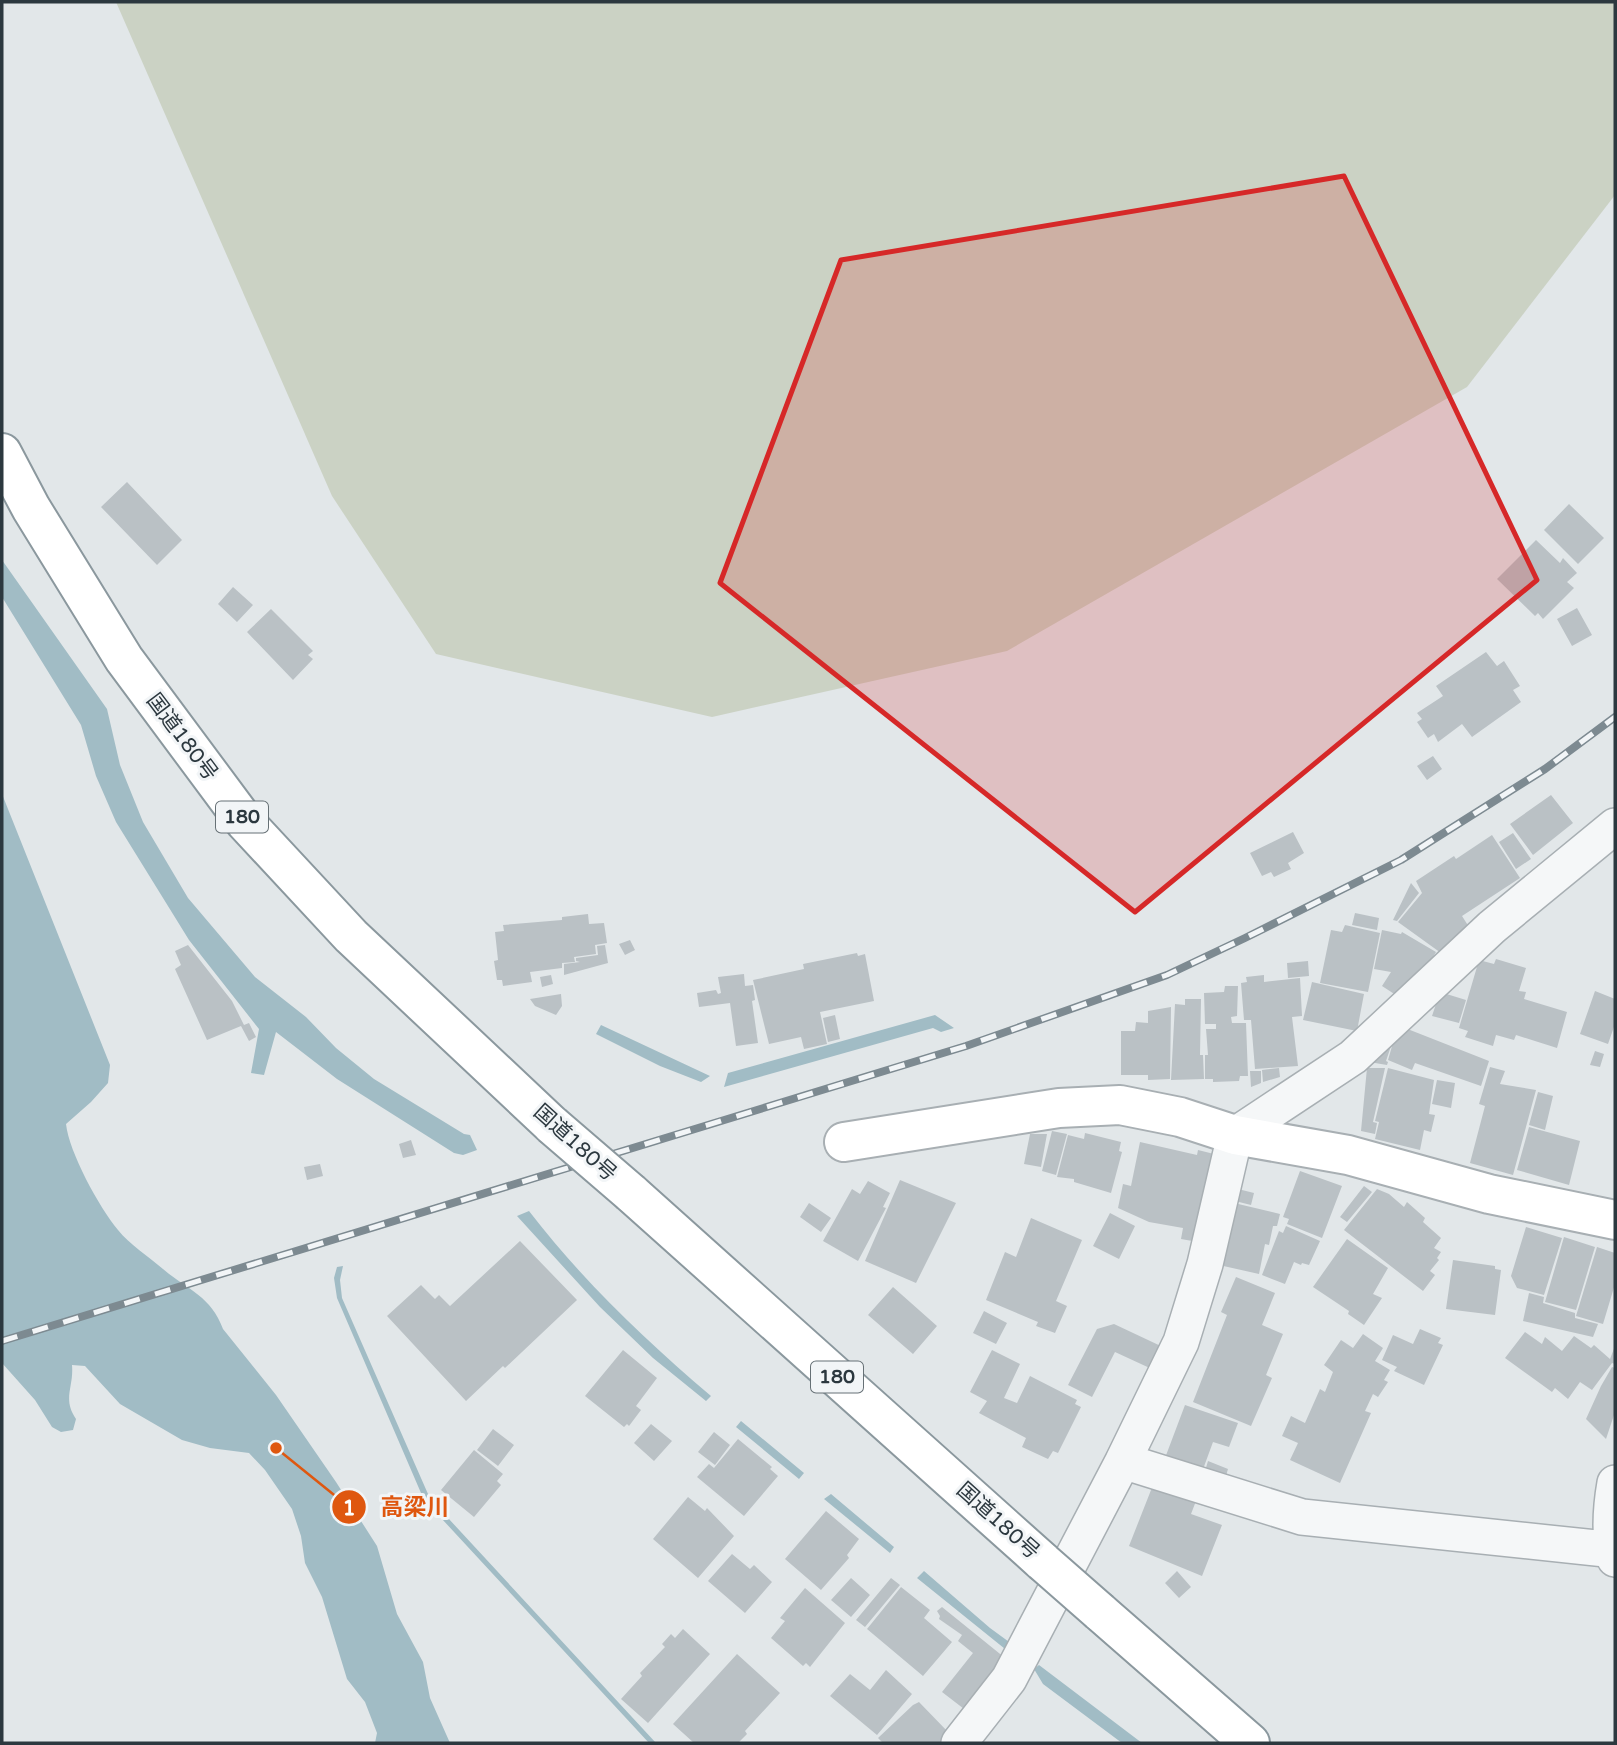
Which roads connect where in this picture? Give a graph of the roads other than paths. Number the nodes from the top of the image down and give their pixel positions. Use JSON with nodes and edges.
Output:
{"nodes":[{"id":1,"x":2,"y":453,"type":"edge"},
{"id":2,"x":1615,"y":826,"type":"edge"},
{"id":3,"x":1235,"y":1135,"type":"junction"},
{"id":4,"x":844,"y":1142,"type":"dead end"},
{"id":5,"x":1615,"y":1220,"type":"edge"},
{"id":6,"x":1123,"y":1461,"type":"junction"},
{"id":7,"x":1615,"y":1483,"type":"edge"},
{"id":8,"x":1614,"y":1553,"type":"edge"},
{"id":9,"x":959,"y":1743,"type":"edge"},
{"id":10,"x":1250,"y":1743,"type":"edge"}],
"edges":[{"from":1,"to":10,"type":"main road","name":"国道180号","number":"180","bridge":true},
{"from":2,"to":3,"type":"street"},
{"from":3,"to":4,"type":"main road"},
{"from":3,"to":5,"type":"main road"},
{"from":3,"to":6,"type":"street"},
{"from":6,"to":8,"type":"street"},
{"from":6,"to":9,"type":"street"},
{"from":7,"to":8,"type":"street"}]}
